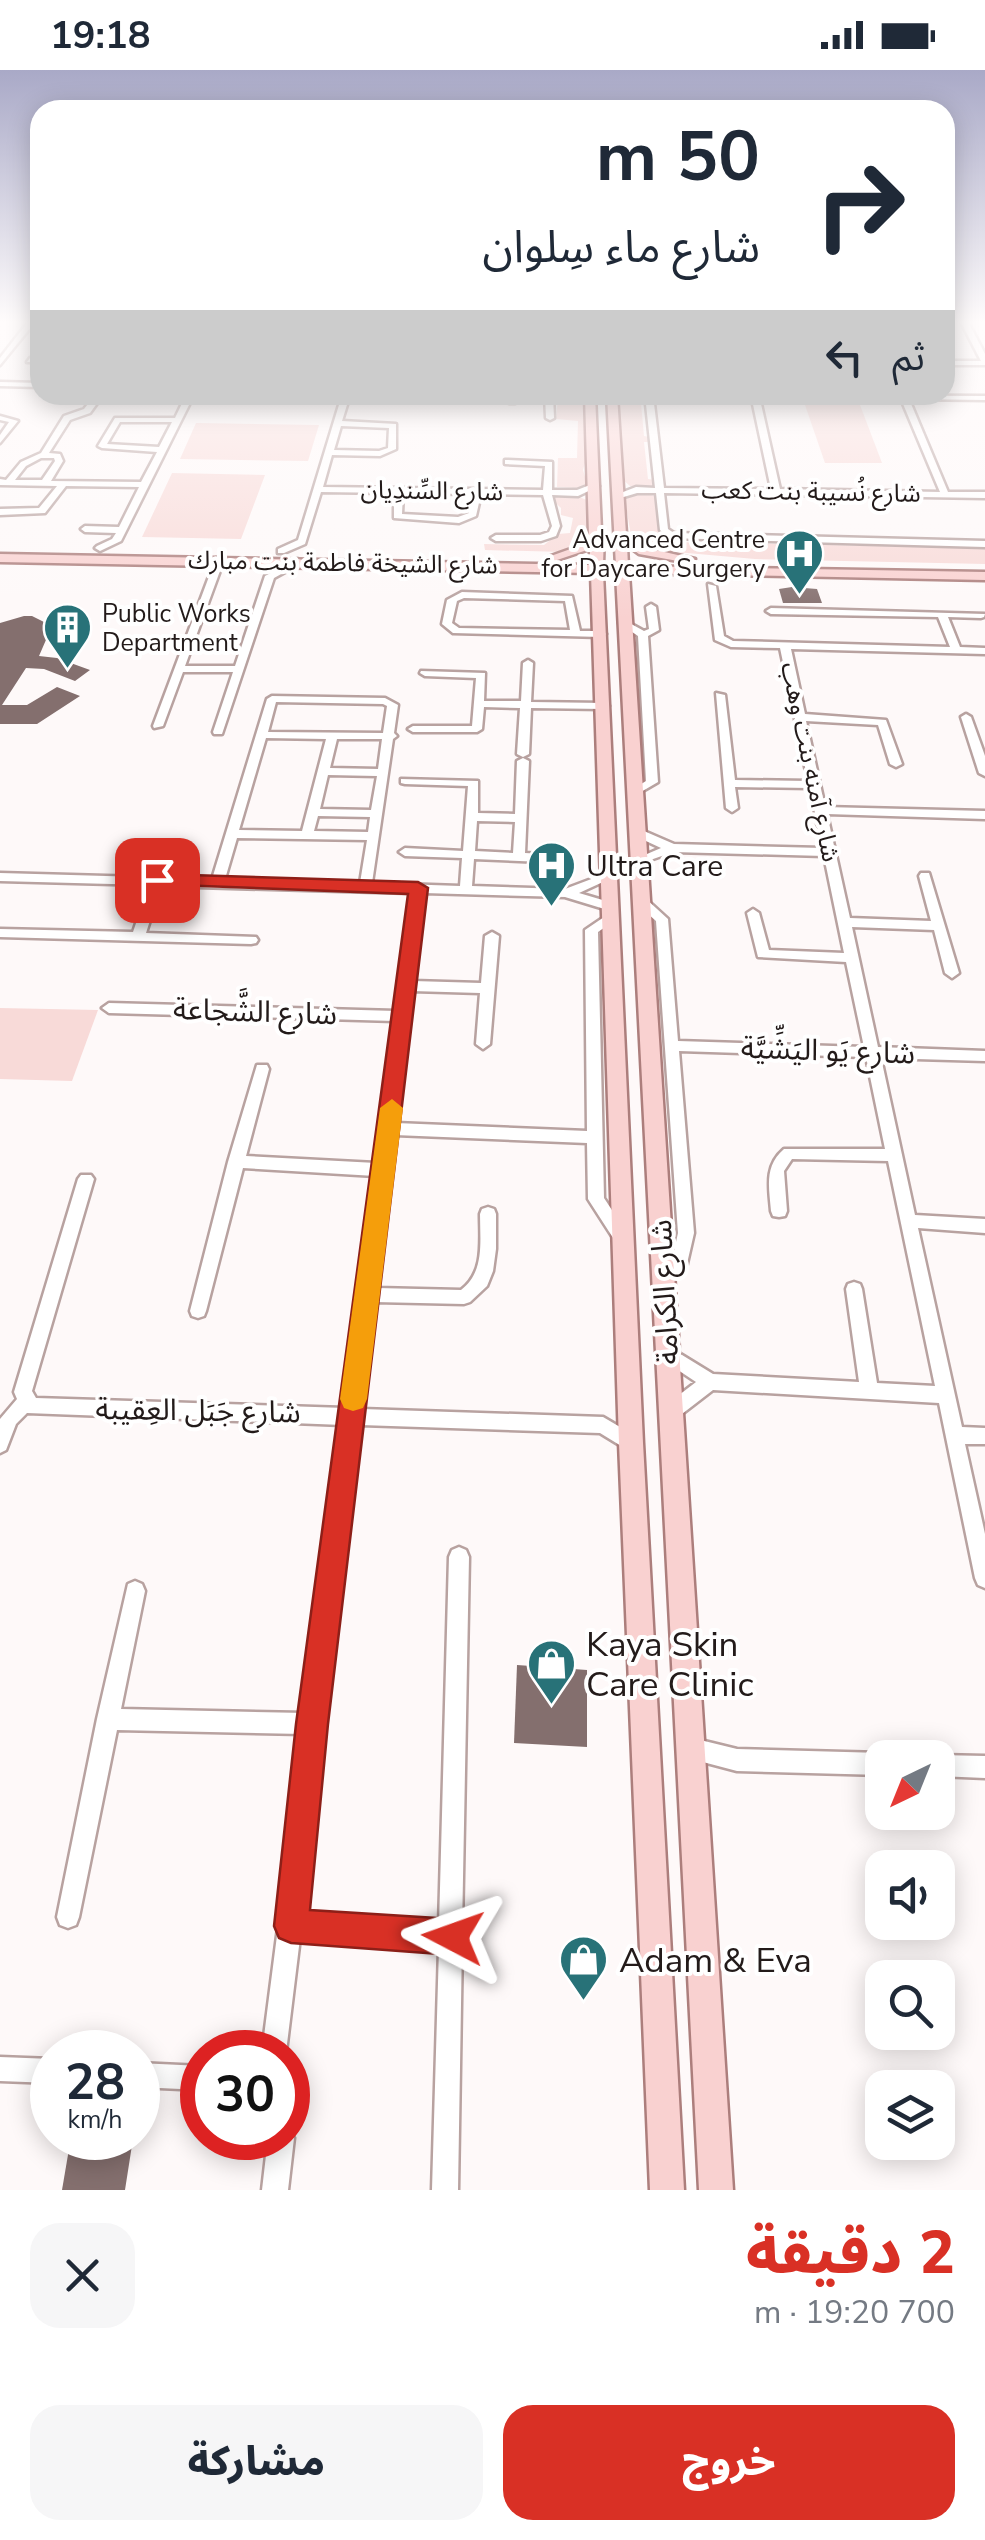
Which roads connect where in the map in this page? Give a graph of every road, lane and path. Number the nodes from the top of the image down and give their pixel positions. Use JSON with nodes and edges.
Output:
{"nodes":[{"id":1,"x":65,"y":421,"type":"edge"},
{"id":2,"x":117,"y":421,"type":"edge"},
{"id":3,"x":177,"y":421,"type":"edge"},
{"id":4,"x":591,"y":421,"type":"edge"},
{"id":5,"x":615,"y":421,"type":"edge"},
{"id":6,"x":652,"y":421,"type":"edge"},
{"id":7,"x":761,"y":421,"type":"edge"},
{"id":8,"x":914,"y":421,"type":"edge"},
{"id":9,"x":337,"y":423,"type":"joint"},
{"id":10,"x":162,"y":450,"type":"junction"},
{"id":11,"x":329,"y":452,"type":"junction"},
{"id":12,"x":44,"y":455,"type":"junction"},
{"id":13,"x":508,"y":462,"type":"dead end"},
{"id":14,"x":4,"y":482,"type":"edge"},
{"id":15,"x":45,"y":483,"type":"junction"},
{"id":16,"x":64,"y":483,"type":"junction"},
{"id":17,"x":144,"y":485,"type":"junction"},
{"id":18,"x":318,"y":488,"type":"junction"},
{"id":19,"x":616,"y":489,"type":"junction"},
{"id":20,"x":399,"y":490,"type":"junction"},
{"id":21,"x":660,"y":490,"type":"junction"},
{"id":22,"x":477,"y":492,"type":"junction"},
{"id":23,"x":546,"y":492,"type":"junction"},
{"id":24,"x":776,"y":492,"type":"junction"},
{"id":25,"x":595,"y":493,"type":"junction"},
{"id":26,"x":945,"y":494,"type":"junction"},
{"id":27,"x":985,"y":495,"type":"edge"},
{"id":28,"x":0,"y":512,"type":"edge"},
{"id":29,"x":85,"y":529,"type":"dead end"},
{"id":30,"x":122,"y":530,"type":"junction"},
{"id":31,"x":598,"y":534,"type":"junction"},
{"id":32,"x":618,"y":534,"type":"junction"},
{"id":33,"x":496,"y":538,"type":"dead end"},
{"id":34,"x":985,"y":544,"type":"edge"},
{"id":35,"x":120,"y":545,"type":"junction"},
{"id":36,"x":0,"y":546,"type":"edge"},
{"id":37,"x":281,"y":551,"type":"junction"},
{"id":38,"x":554,"y":557,"type":"junction"},
{"id":39,"x":0,"y":558,"type":"edge"},
{"id":40,"x":219,"y":560,"type":"junction"},
{"id":41,"x":696,"y":560,"type":"junction"},
{"id":42,"x":300,"y":561,"type":"junction"},
{"id":43,"x":985,"y":566,"type":"edge"},
{"id":44,"x":541,"y":567,"type":"junction"},
{"id":45,"x":661,"y":570,"type":"junction"},
{"id":46,"x":610,"y":574,"type":"junction"},
{"id":47,"x":985,"y":576,"type":"edge"},
{"id":48,"x":711,"y":586,"type":"dead end"},
{"id":49,"x":651,"y":607,"type":"dead end"},
{"id":50,"x":771,"y":611,"type":"dead end"},
{"id":51,"x":942,"y":614,"type":"junction"},
{"id":52,"x":981,"y":615,"type":"dead end"},
{"id":53,"x":634,"y":629,"type":"junction"},
{"id":54,"x":575,"y":634,"type":"junction"},
{"id":55,"x":601,"y":634,"type":"junction"},
{"id":56,"x":785,"y":646,"type":"junction"},
{"id":57,"x":956,"y":650,"type":"junction"},
{"id":58,"x":985,"y":651,"type":"edge"},
{"id":59,"x":528,"y":663,"type":"dead end"},
{"id":60,"x":180,"y":669,"type":"junction"},
{"id":61,"x":239,"y":669,"type":"junction"},
{"id":62,"x":425,"y":673,"type":"dead end"},
{"id":63,"x":720,"y":695,"type":"dead end"},
{"id":64,"x":479,"y":704,"type":"junction"},
{"id":65,"x":526,"y":704,"type":"junction"},
{"id":66,"x":604,"y":706,"type":"junction"},
{"id":67,"x":800,"y":717,"type":"junction"},
{"id":68,"x":966,"y":717,"type":"dead end"},
{"id":69,"x":158,"y":726,"type":"dead end"},
{"id":70,"x":413,"y":729,"type":"dead end"},
{"id":71,"x":218,"y":732,"type":"dead end"},
{"id":72,"x":260,"y":734,"type":"junction"},
{"id":73,"x":332,"y":736,"type":"junction"},
{"id":74,"x":391,"y":736,"type":"junction"},
{"id":75,"x":980,"y":743,"type":"edge"},
{"id":76,"x":896,"y":764,"type":"dead end"},
{"id":77,"x":324,"y":771,"type":"junction"},
{"id":78,"x":384,"y":773,"type":"junction"},
{"id":79,"x":985,"y":773,"type":"edge"},
{"id":80,"x":405,"y":781,"type":"dead end"},
{"id":81,"x":730,"y":783,"type":"junction"},
{"id":82,"x":814,"y":786,"type":"junction"},
{"id":83,"x":732,"y":808,"type":"dead end"},
{"id":84,"x":820,"y":810,"type":"junction"},
{"id":85,"x":314,"y":812,"type":"junction"},
{"id":86,"x":378,"y":814,"type":"junction"},
{"id":87,"x":985,"y":815,"type":"edge"},
{"id":88,"x":472,"y":816,"type":"junction"},
{"id":89,"x":521,"y":818,"type":"junction"},
{"id":90,"x":637,"y":832,"type":"junction"},
{"id":91,"x":232,"y":834,"type":"junction"},
{"id":92,"x":307,"y":835,"type":"junction"},
{"id":93,"x":374,"y":836,"type":"junction"},
{"id":94,"x":672,"y":848,"type":"junction"},
{"id":95,"x":405,"y":852,"type":"dead end"},
{"id":96,"x":829,"y":852,"type":"junction"},
{"id":97,"x":469,"y":856,"type":"junction"},
{"id":98,"x":519,"y":857,"type":"junction"},
{"id":99,"x":542,"y":858,"type":"dead end"},
{"id":100,"x":638,"y":860,"type":"junction"},
{"id":101,"x":610,"y":876,"type":"junction"},
{"id":102,"x":925,"y":876,"type":"dead end"},
{"id":103,"x":0,"y":877,"type":"edge"},
{"id":104,"x":157,"y":880,"type":"junction"},
{"id":105,"x":218,"y":881,"type":"junction"},
{"id":106,"x":366,"y":885,"type":"junction"},
{"id":107,"x":418,"y":888,"type":"junction"},
{"id":108,"x":466,"y":890,"type":"junction"},
{"id":109,"x":566,"y":893,"type":"junction"},
{"id":110,"x":641,"y":901,"type":"junction"},
{"id":111,"x":753,"y":912,"type":"dead end"},
{"id":112,"x":611,"y":913,"type":"junction"},
{"id":113,"x":844,"y":922,"type":"junction"},
{"id":114,"x":939,"y":926,"type":"junction"},
{"id":115,"x":0,"y":934,"type":"edge"},
{"id":116,"x":492,"y":936,"type":"dead end"},
{"id":117,"x":138,"y":937,"type":"junction"},
{"id":118,"x":251,"y":940,"type":"dead end"},
{"id":119,"x":851,"y":958,"type":"junction"},
{"id":120,"x":952,"y":973,"type":"dead end"},
{"id":121,"x":407,"y":986,"type":"junction"},
{"id":122,"x":488,"y":988,"type":"junction"},
{"id":123,"x":108,"y":1008,"type":"dead end"},
{"id":124,"x":402,"y":1016,"type":"junction"},
{"id":125,"x":483,"y":1044,"type":"dead end"},
{"id":126,"x":672,"y":1046,"type":"junction"},
{"id":127,"x":871,"y":1052,"type":"junction"},
{"id":128,"x":985,"y":1056,"type":"edge"},
{"id":129,"x":262,"y":1069,"type":"dead end"},
{"id":130,"x":389,"y":1128,"type":"junction"},
{"id":131,"x":596,"y":1136,"type":"junction"},
{"id":132,"x":893,"y":1156,"type":"junction"},
{"id":133,"x":236,"y":1162,"type":"junction"},
{"id":134,"x":383,"y":1170,"type":"junction"},
{"id":135,"x":86,"y":1178,"type":"dead end"},
{"id":136,"x":780,"y":1211,"type":"dead end"},
{"id":137,"x":488,"y":1214,"type":"dead end"},
{"id":138,"x":907,"y":1221,"type":"junction"},
{"id":139,"x":985,"y":1226,"type":"edge"},
{"id":140,"x":623,"y":1239,"type":"junction"},
{"id":141,"x":664,"y":1280,"type":"junction"},
{"id":142,"x":854,"y":1289,"type":"dead end"},
{"id":143,"x":368,"y":1295,"type":"junction"},
{"id":144,"x":198,"y":1311,"type":"dead end"},
{"id":145,"x":668,"y":1354,"type":"junction"},
{"id":146,"x":710,"y":1382,"type":"junction"},
{"id":147,"x":869,"y":1389,"type":"junction"},
{"id":148,"x":944,"y":1395,"type":"junction"},
{"id":149,"x":629,"y":1401,"type":"junction"},
{"id":150,"x":26,"y":1402,"type":"junction"},
{"id":151,"x":672,"y":1411,"type":"junction"},
{"id":152,"x":351,"y":1414,"type":"junction"},
{"id":153,"x":604,"y":1424,"type":"junction"},
{"id":154,"x":953,"y":1436,"type":"junction"},
{"id":155,"x":985,"y":1436,"type":"edge"},
{"id":156,"x":0,"y":1444,"type":"edge"},
{"id":157,"x":630,"y":1444,"type":"junction"},
{"id":158,"x":459,"y":1556,"type":"dead end"},
{"id":159,"x":985,"y":1578,"type":"edge"},
{"id":160,"x":135,"y":1591,"type":"dead end"},
{"id":161,"x":106,"y":1719,"type":"junction"},
{"id":162,"x":312,"y":1724,"type":"junction"},
{"id":163,"x":692,"y":1749,"type":"junction"},
{"id":164,"x":865,"y":1764,"type":"edge"},
{"id":165,"x":955,"y":1766,"type":"edge"},
{"id":166,"x":985,"y":1766,"type":"edge"},
{"id":167,"x":68,"y":1917,"type":"dead end"},
{"id":168,"x":291,"y":1926,"type":"junction"},
{"id":169,"x":453,"y":1937,"type":"junction"},
{"id":170,"x":277,"y":2030,"type":"edge"},
{"id":171,"x":0,"y":2069,"type":"edge"},
{"id":172,"x":30,"y":2071,"type":"edge"},
{"id":173,"x":279,"y":2160,"type":"edge"},
{"id":174,"x":276,"y":2190,"type":"edge"},
{"id":175,"x":445,"y":2190,"type":"edge"},
{"id":176,"x":667,"y":2190,"type":"edge"},
{"id":177,"x":716,"y":2190,"type":"edge"}],
"edges":[{"from":1,"to":12,"type":"street"},
{"from":2,"to":10,"type":"street"},
{"from":3,"to":10,"type":"street"},
{"from":4,"to":25,"type":"main road","name":"شارع الكرامة"},
{"from":5,"to":19,"type":"main road","name":"شارع الكرامة"},
{"from":6,"to":21,"type":"street"},
{"from":7,"to":24,"type":"street"},
{"from":8,"to":26,"type":"street"},
{"from":9,"to":11,"type":"street"},
{"from":9,"to":11,"type":"street"},
{"from":10,"to":17,"type":"street"},
{"from":11,"to":18,"type":"street"},
{"from":12,"to":14,"type":"street"},
{"from":12,"to":15,"type":"street"},
{"from":13,"to":23,"type":"street","name":"شارع السِّندِيان"},
{"from":14,"to":15,"type":"street"},
{"from":15,"to":16,"type":"street"},
{"from":16,"to":17,"type":"street"},
{"from":16,"to":28,"type":"street"},
{"from":17,"to":30,"type":"street"},
{"from":18,"to":20,"type":"street","name":"شارع السِّندِيان"},
{"from":18,"to":37,"type":"street"},
{"from":19,"to":21,"type":"street","name":"شارع نُسيبة بنت كعب"},
{"from":19,"to":32,"type":"main road","name":"شارع الكرامة"},
{"from":20,"to":22,"type":"street","name":"شارع السِّندِيان"},
{"from":20,"to":22,"type":"street"},
{"from":21,"to":24,"type":"street","name":"شارع نُسيبة بنت كعب"},
{"from":21,"to":34,"type":"street"},
{"from":22,"to":23,"type":"street","name":"شارع السِّندِيان"},
{"from":23,"to":25,"type":"street","name":"شارع السِّندِيان"},
{"from":23,"to":33,"type":"street"},
{"from":24,"to":26,"type":"street","name":"شارع نُسيبة بنت كعب"},
{"from":25,"to":31,"type":"main road","name":"شارع الكرامة"},
{"from":26,"to":27,"type":"street","name":"شارع نُسيبة بنت كعب"},
{"from":29,"to":30,"type":"street"},
{"from":30,"to":35,"type":"street"},
{"from":31,"to":38,"type":"main road"},
{"from":31,"to":46,"type":"main road","name":"شارع الكرامة"},
{"from":32,"to":41,"type":"main road"},
{"from":32,"to":46,"type":"main road","name":"شارع الكرامة"},
{"from":35,"to":36,"type":"main road","name":"شارع الشيخة فاطمة بنت مبارك"},
{"from":35,"to":37,"type":"main road","name":"شارع الشيخة فاطمة بنت مبارك"},
{"from":37,"to":38,"type":"main road","name":"شارع الشيخة فاطمة بنت مبارك"},
{"from":38,"to":46,"type":"main road","name":"شارع الشيخة فاطمة بنت مبارك"},
{"from":39,"to":40,"type":"main road","name":"شارع الشيخة فاطمة بنت مبارك"},
{"from":40,"to":42,"type":"main road","name":"شارع الشيخة فاطمة بنت مبارك"},
{"from":40,"to":60,"type":"street"},
{"from":41,"to":43,"type":"main road","name":"شارع الشيخة فاطمة بنت مبارك"},
{"from":41,"to":46,"type":"main road","name":"شارع الشيخة فاطمة بنت مبارك"},
{"from":42,"to":44,"type":"main road","name":"شارع الشيخة فاطمة بنت مبارك"},
{"from":42,"to":61,"type":"street"},
{"from":44,"to":46,"type":"main road","name":"شارع الشيخة فاطمة بنت مبارك"},
{"from":44,"to":46,"type":"main road"},
{"from":45,"to":46,"type":"main road","name":"شارع الشيخة فاطمة بنت مبارك"},
{"from":45,"to":46,"type":"main road"},
{"from":45,"to":47,"type":"main road","name":"شارع الشيخة فاطمة بنت مبارك"},
{"from":46,"to":53,"type":"main road","name":"شارع الكرامة"},
{"from":46,"to":55,"type":"main road","name":"شارع الكرامة"},
{"from":48,"to":56,"type":"street"},
{"from":49,"to":53,"type":"street"},
{"from":50,"to":51,"type":"street"},
{"from":51,"to":52,"type":"street"},
{"from":51,"to":57,"type":"street"},
{"from":53,"to":90,"type":"main road","name":"شارع الكرامة"},
{"from":54,"to":54,"type":"street"},
{"from":54,"to":55,"type":"street"},
{"from":55,"to":66,"type":"main road","name":"شارع الكرامة"},
{"from":56,"to":57,"type":"street","name":"شارع آمنه بنت وهب"},
{"from":56,"to":67,"type":"street","name":"شارع آمنه بنت وهب"},
{"from":57,"to":58,"type":"street","name":"شارع آمنه بنت وهب"},
{"from":59,"to":65,"type":"street"},
{"from":60,"to":61,"type":"street"},
{"from":60,"to":69,"type":"street"},
{"from":61,"to":71,"type":"street"},
{"from":62,"to":64,"type":"street"},
{"from":63,"to":81,"type":"street"},
{"from":64,"to":65,"type":"street"},
{"from":64,"to":70,"type":"street"},
{"from":65,"to":66,"type":"street"},
{"from":65,"to":89,"type":"street"},
{"from":66,"to":101,"type":"main road","name":"شارع الكرامة"},
{"from":67,"to":76,"type":"street"},
{"from":67,"to":82,"type":"street","name":"شارع آمنه بنت وهب"},
{"from":68,"to":75,"type":"street"},
{"from":72,"to":73,"type":"street"},
{"from":72,"to":74,"type":"street"},
{"from":72,"to":91,"type":"street"},
{"from":73,"to":74,"type":"street"},
{"from":73,"to":77,"type":"street"},
{"from":74,"to":78,"type":"street"},
{"from":75,"to":79,"type":"street"},
{"from":77,"to":78,"type":"street"},
{"from":77,"to":85,"type":"street"},
{"from":78,"to":86,"type":"street"},
{"from":80,"to":88,"type":"street"},
{"from":81,"to":82,"type":"street"},
{"from":81,"to":83,"type":"street"},
{"from":82,"to":84,"type":"street","name":"شارع آمنه بنت وهب"},
{"from":84,"to":87,"type":"street"},
{"from":84,"to":96,"type":"street","name":"شارع آمنه بنت وهب"},
{"from":85,"to":86,"type":"street"},
{"from":85,"to":92,"type":"street"},
{"from":86,"to":93,"type":"street"},
{"from":88,"to":89,"type":"street"},
{"from":88,"to":97,"type":"street"},
{"from":89,"to":98,"type":"street"},
{"from":90,"to":94,"type":"street"},
{"from":90,"to":100,"type":"main road","name":"شارع الكرامة"},
{"from":91,"to":92,"type":"street"},
{"from":91,"to":105,"type":"street"},
{"from":92,"to":93,"type":"street"},
{"from":93,"to":106,"type":"street"},
{"from":94,"to":96,"type":"street"},
{"from":94,"to":100,"type":"street"},
{"from":95,"to":97,"type":"street"},
{"from":96,"to":113,"type":"street","name":"شارع آمنه بنت وهب"},
{"from":97,"to":98,"type":"street"},
{"from":97,"to":108,"type":"street"},
{"from":98,"to":99,"type":"street"},
{"from":100,"to":110,"type":"main road","name":"شارع الكرامة"},
{"from":101,"to":109,"type":"street"},
{"from":101,"to":112,"type":"main road","name":"شارع الكرامة"},
{"from":102,"to":114,"type":"street"},
{"from":103,"to":104,"type":"street"},
{"from":104,"to":105,"type":"street"},
{"from":104,"to":117,"type":"street"},
{"from":105,"to":106,"type":"street"},
{"from":106,"to":107,"type":"street"},
{"from":107,"to":108,"type":"street"},
{"from":107,"to":121,"type":"street"},
{"from":108,"to":109,"type":"street"},
{"from":109,"to":112,"type":"street"},
{"from":110,"to":126,"type":"street"},
{"from":110,"to":141,"type":"main road","name":"شارع الكرامة"},
{"from":111,"to":119,"type":"street"},
{"from":112,"to":131,"type":"street"},
{"from":112,"to":140,"type":"main road","name":"شارع الكرامة"},
{"from":113,"to":114,"type":"street"},
{"from":113,"to":119,"type":"street","name":"شارع آمنه بنت وهب"},
{"from":114,"to":120,"type":"street"},
{"from":115,"to":117,"type":"street"},
{"from":116,"to":122,"type":"street"},
{"from":117,"to":118,"type":"street"},
{"from":119,"to":127,"type":"street","name":"شارع آمنه بنت وهب"},
{"from":121,"to":122,"type":"street"},
{"from":121,"to":124,"type":"street"},
{"from":122,"to":125,"type":"street"},
{"from":123,"to":124,"type":"street","name":"شارع الشَّجاعة"},
{"from":124,"to":130,"type":"street"},
{"from":126,"to":127,"type":"street","name":"شارع يَو اليَشِّيَّة"},
{"from":126,"to":141,"type":"street"},
{"from":127,"to":128,"type":"street","name":"شارع يَو اليَشِّيَّة"},
{"from":127,"to":132,"type":"street","name":"شارع آمنه بنت وهب"},
{"from":129,"to":133,"type":"street"},
{"from":130,"to":131,"type":"street"},
{"from":130,"to":134,"type":"street"},
{"from":131,"to":140,"type":"street"},
{"from":132,"to":136,"type":"street"},
{"from":132,"to":138,"type":"street","name":"شارع آمنه بنت وهب"},
{"from":133,"to":134,"type":"street"},
{"from":133,"to":144,"type":"street"},
{"from":134,"to":143,"type":"street"},
{"from":135,"to":150,"type":"street"},
{"from":137,"to":143,"type":"street"},
{"from":138,"to":139,"type":"street"},
{"from":138,"to":148,"type":"street","name":"شارع آمنه بنت وهب"},
{"from":140,"to":149,"type":"main road","name":"شارع الكرامة"},
{"from":141,"to":145,"type":"main road","name":"شارع الكرامة"},
{"from":142,"to":147,"type":"street"},
{"from":143,"to":152,"type":"street"},
{"from":145,"to":146,"type":"street"},
{"from":145,"to":151,"type":"main road","name":"شارع الكرامة"},
{"from":146,"to":147,"type":"street"},
{"from":146,"to":151,"type":"street"},
{"from":147,"to":148,"type":"street"},
{"from":148,"to":154,"type":"street","name":"شارع آمنه بنت وهب"},
{"from":149,"to":153,"type":"street"},
{"from":149,"to":157,"type":"main road","name":"شارع الكرامة"},
{"from":150,"to":152,"type":"street","name":"شارع جَبَل العِقيبة"},
{"from":150,"to":156,"type":"street"},
{"from":151,"to":163,"type":"main road","name":"شارع الكرامة"},
{"from":152,"to":153,"type":"street","name":"شارع جَبَل العِقيبة"},
{"from":152,"to":162,"type":"street"},
{"from":153,"to":157,"type":"street"},
{"from":154,"to":155,"type":"street"},
{"from":154,"to":159,"type":"street","name":"شارع آمنه بنت وهب"},
{"from":157,"to":176,"type":"main road","name":"شارع الكرامة"},
{"from":158,"to":169,"type":"street"},
{"from":160,"to":161,"type":"street"},
{"from":161,"to":162,"type":"street"},
{"from":161,"to":167,"type":"street"},
{"from":162,"to":168,"type":"street"},
{"from":163,"to":164,"type":"street"},
{"from":163,"to":177,"type":"main road","name":"شارع الكرامة"},
{"from":165,"to":166,"type":"street"},
{"from":168,"to":169,"type":"street"},
{"from":168,"to":170,"type":"street"},
{"from":169,"to":175,"type":"street"},
{"from":171,"to":172,"type":"street"},
{"from":173,"to":174,"type":"street"}]}
